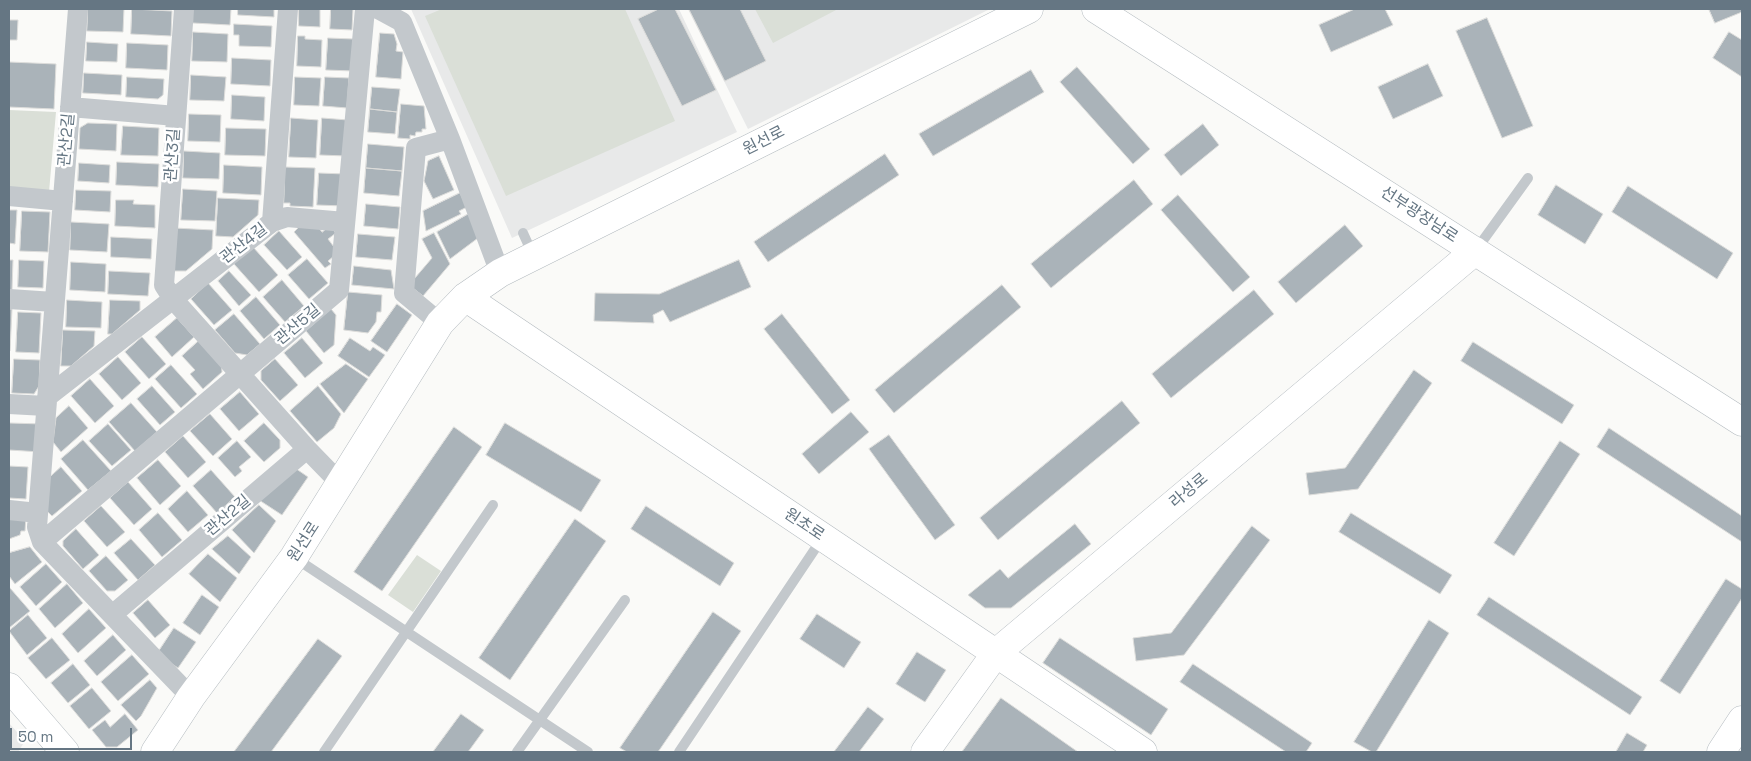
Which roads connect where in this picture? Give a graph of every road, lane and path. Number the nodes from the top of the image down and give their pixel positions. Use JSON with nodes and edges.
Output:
{"nodes":[{"id":1,"x":78,"y":9,"type":"edge"},
{"id":2,"x":184,"y":9,"type":"edge"},
{"id":3,"x":288,"y":9,"type":"edge"},
{"id":4,"x":365,"y":9,"type":"edge"},
{"id":5,"x":378,"y":9,"type":"edge"},
{"id":6,"x":1029,"y":9,"type":"edge"},
{"id":7,"x":1096,"y":9,"type":"edge"},
{"id":8,"x":70,"y":107,"type":"junction"},
{"id":9,"x":176,"y":116,"type":"junction"},
{"id":10,"x":450,"y":139,"type":"junction"},
{"id":11,"x":1528,"y":178,"type":"dead end"},
{"id":12,"x":9,"y":196,"type":"edge"},
{"id":13,"x":62,"y":201,"type":"junction"},
{"id":14,"x":272,"y":222,"type":"junction"},
{"id":15,"x":345,"y":222,"type":"junction"},
{"id":16,"x":1475,"y":251,"type":"junction"},
{"id":17,"x":500,"y":273,"type":"junction"},
{"id":18,"x":466,"y":297,"type":"junction"},
{"id":19,"x":9,"y":299,"type":"edge"},
{"id":20,"x":173,"y":299,"type":"junction"},
{"id":21,"x":54,"y":302,"type":"junction"},
{"id":22,"x":440,"y":323,"type":"junction"},
{"id":23,"x":241,"y":373,"type":"junction"},
{"id":24,"x":47,"y":401,"type":"junction"},
{"id":25,"x":9,"y":404,"type":"edge"},
{"id":26,"x":1742,"y":422,"type":"edge"},
{"id":27,"x":307,"y":449,"type":"junction"},
{"id":28,"x":341,"y":484,"type":"junction"},
{"id":29,"x":493,"y":505,"type":"dead end"},
{"id":30,"x":9,"y":510,"type":"edge"},
{"id":31,"x":38,"y":513,"type":"junction"},
{"id":32,"x":823,"y":537,"type":"junction"},
{"id":33,"x":42,"y":542,"type":"junction"},
{"id":34,"x":294,"y":557,"type":"junction"},
{"id":35,"x":625,"y":600,"type":"dead end"},
{"id":36,"x":112,"y":615,"type":"junction"},
{"id":37,"x":405,"y":631,"type":"junction"},
{"id":38,"x":996,"y":653,"type":"junction"},
{"id":39,"x":9,"y":687,"type":"edge"},
{"id":40,"x":191,"y":697,"type":"junction"},
{"id":41,"x":539,"y":720,"type":"junction"},
{"id":42,"x":1742,"y":720,"type":"edge"},
{"id":43,"x":65,"y":752,"type":"edge"},
{"id":44,"x":155,"y":752,"type":"edge"},
{"id":45,"x":324,"y":752,"type":"edge"},
{"id":46,"x":516,"y":752,"type":"edge"},
{"id":47,"x":588,"y":752,"type":"edge"},
{"id":48,"x":679,"y":752,"type":"edge"},
{"id":49,"x":926,"y":752,"type":"edge"},
{"id":50,"x":1143,"y":752,"type":"edge"},
{"id":51,"x":1721,"y":752,"type":"edge"}],
"edges":[{"from":1,"to":8,"type":"street","name":"관산2길"},
{"from":2,"to":9,"type":"street","name":"관산3길"},
{"from":3,"to":14,"type":"street","name":"관산4길"},
{"from":4,"to":15,"type":"street","name":"관산5길"},
{"from":5,"to":10,"type":"street"},
{"from":6,"to":17,"type":"street","name":"원선로"},
{"from":7,"to":16,"type":"street","name":"선부광장남로"},
{"from":8,"to":9,"type":"street"},
{"from":8,"to":13,"type":"street","name":"관산2길"},
{"from":9,"to":20,"type":"street","name":"관산3길"},
{"from":10,"to":17,"type":"street"},
{"from":10,"to":22,"type":"street"},
{"from":11,"to":16,"type":"lane"},
{"from":12,"to":13,"type":"street"},
{"from":13,"to":21,"type":"street","name":"관산2길"},
{"from":14,"to":15,"type":"street"},
{"from":14,"to":20,"type":"street","name":"관산4길"},
{"from":15,"to":23,"type":"street","name":"관산5길"},
{"from":16,"to":26,"type":"street","name":"선부광장남로"},
{"from":16,"to":38,"type":"street","name":"라성로"},
{"from":17,"to":18,"type":"street","name":"원선로"},
{"from":18,"to":22,"type":"street","name":"원선로"},
{"from":18,"to":32,"type":"street","name":"원초로"},
{"from":19,"to":21,"type":"street"},
{"from":20,"to":23,"type":"street"},
{"from":20,"to":24,"type":"street","name":"관산4길"},
{"from":21,"to":24,"type":"street","name":"관산2길"},
{"from":22,"to":28,"type":"street","name":"원선로"},
{"from":23,"to":27,"type":"street"},
{"from":23,"to":33,"type":"street","name":"관산5길"},
{"from":24,"to":25,"type":"street"},
{"from":24,"to":31,"type":"street","name":"관산2길"},
{"from":27,"to":28,"type":"street"},
{"from":27,"to":36,"type":"street","name":"관산2길"},
{"from":28,"to":34,"type":"street","name":"원선로"},
{"from":29,"to":37,"type":"lane"},
{"from":30,"to":31,"type":"street"},
{"from":31,"to":33,"type":"street","name":"관산2길"},
{"from":32,"to":38,"type":"street","name":"원초로"},
{"from":32,"to":48,"type":"lane"},
{"from":33,"to":36,"type":"street"},
{"from":34,"to":37,"type":"lane"},
{"from":34,"to":40,"type":"street","name":"원선로"},
{"from":35,"to":41,"type":"lane"},
{"from":36,"to":40,"type":"street"},
{"from":37,"to":41,"type":"lane"},
{"from":37,"to":45,"type":"lane"},
{"from":38,"to":49,"type":"street","name":"라성로"},
{"from":38,"to":50,"type":"street","name":"원초로"},
{"from":39,"to":43,"type":"street"},
{"from":40,"to":44,"type":"street","name":"원선로"},
{"from":41,"to":46,"type":"lane"},
{"from":41,"to":47,"type":"lane"},
{"from":42,"to":51,"type":"street"}]}
